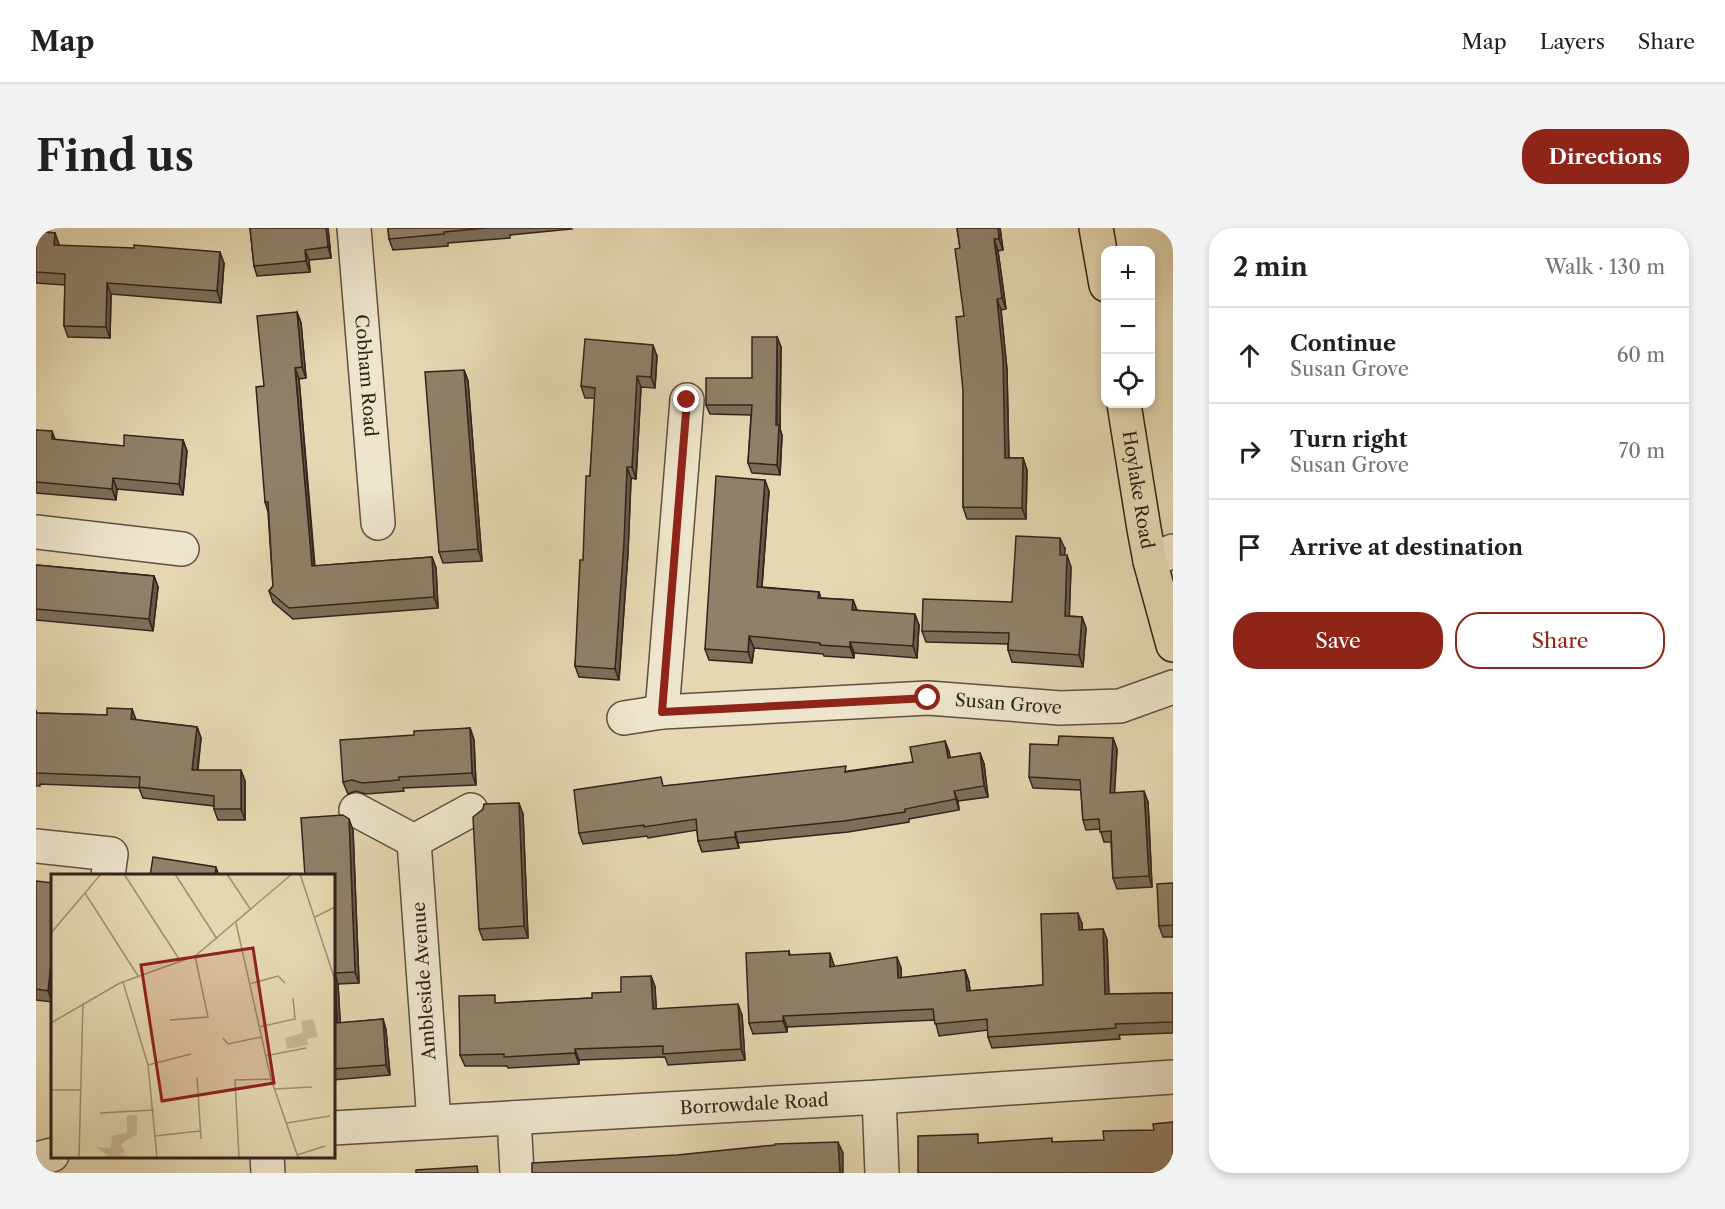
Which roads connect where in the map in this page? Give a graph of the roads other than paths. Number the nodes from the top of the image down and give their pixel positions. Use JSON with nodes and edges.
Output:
{"nodes":[{"id":1,"x":354,"y":228,"type":"edge"},
{"id":2,"x":1096,"y":228,"type":"edge"},
{"id":3,"x":1101,"y":256,"type":"edge"},
{"id":4,"x":687,"y":400,"type":"dead end"},
{"id":5,"x":1125,"y":408,"type":"edge"},
{"id":6,"x":378,"y":523,"type":"dead end"},
{"id":7,"x":36,"y":532,"type":"edge"},
{"id":8,"x":182,"y":549,"type":"dead end"},
{"id":9,"x":1162,"y":556,"type":"edge"},
{"id":10,"x":1173,"y":645,"type":"edge"},
{"id":11,"x":1173,"y":687,"type":"edge"},
{"id":12,"x":662,"y":712,"type":"junction"},
{"id":13,"x":624,"y":718,"type":"dead end"},
{"id":14,"x":356,"y":810,"type":"dead end"},
{"id":15,"x":471,"y":810,"type":"dead end"},
{"id":16,"x":414,"y":841,"type":"junction"},
{"id":17,"x":36,"y":846,"type":"edge"},
{"id":18,"x":108,"y":874,"type":"edge"},
{"id":19,"x":1173,"y":1077,"type":"edge"},
{"id":20,"x":879,"y":1097,"type":"junction"},
{"id":21,"x":514,"y":1118,"type":"junction"},
{"id":22,"x":434,"y":1122,"type":"junction"},
{"id":23,"x":334,"y":1128,"type":"edge"},
{"id":24,"x":51,"y":1155,"type":"edge"},
{"id":25,"x":36,"y":1158,"type":"edge"},
{"id":26,"x":267,"y":1158,"type":"edge"},
{"id":27,"x":268,"y":1173,"type":"edge"},
{"id":28,"x":517,"y":1173,"type":"edge"},
{"id":29,"x":882,"y":1173,"type":"edge"}],
"edges":[{"from":1,"to":6,"type":"street","name":"Cobham Road"},
{"from":2,"to":3,"type":"main road"},
{"from":4,"to":12,"type":"street"},
{"from":5,"to":9,"type":"main road","name":"Hoylake Road"},
{"from":7,"to":8,"type":"street"},
{"from":9,"to":10,"type":"main road","name":"Hoylake Road"},
{"from":11,"to":12,"type":"street","name":"Susan Grove"},
{"from":12,"to":13,"type":"street","name":"Susan Grove"},
{"from":14,"to":16,"type":"street"},
{"from":15,"to":16,"type":"street"},
{"from":16,"to":22,"type":"street","name":"Ambleside Avenue"},
{"from":17,"to":18,"type":"street"},
{"from":19,"to":20,"type":"street","name":"Borrowdale Road"},
{"from":20,"to":21,"type":"street","name":"Borrowdale Road"},
{"from":20,"to":29,"type":"street"},
{"from":21,"to":22,"type":"street","name":"Borrowdale Road"},
{"from":21,"to":28,"type":"street"},
{"from":22,"to":23,"type":"street","name":"Borrowdale Road"},
{"from":24,"to":25,"type":"street"},
{"from":26,"to":27,"type":"street"}]}
